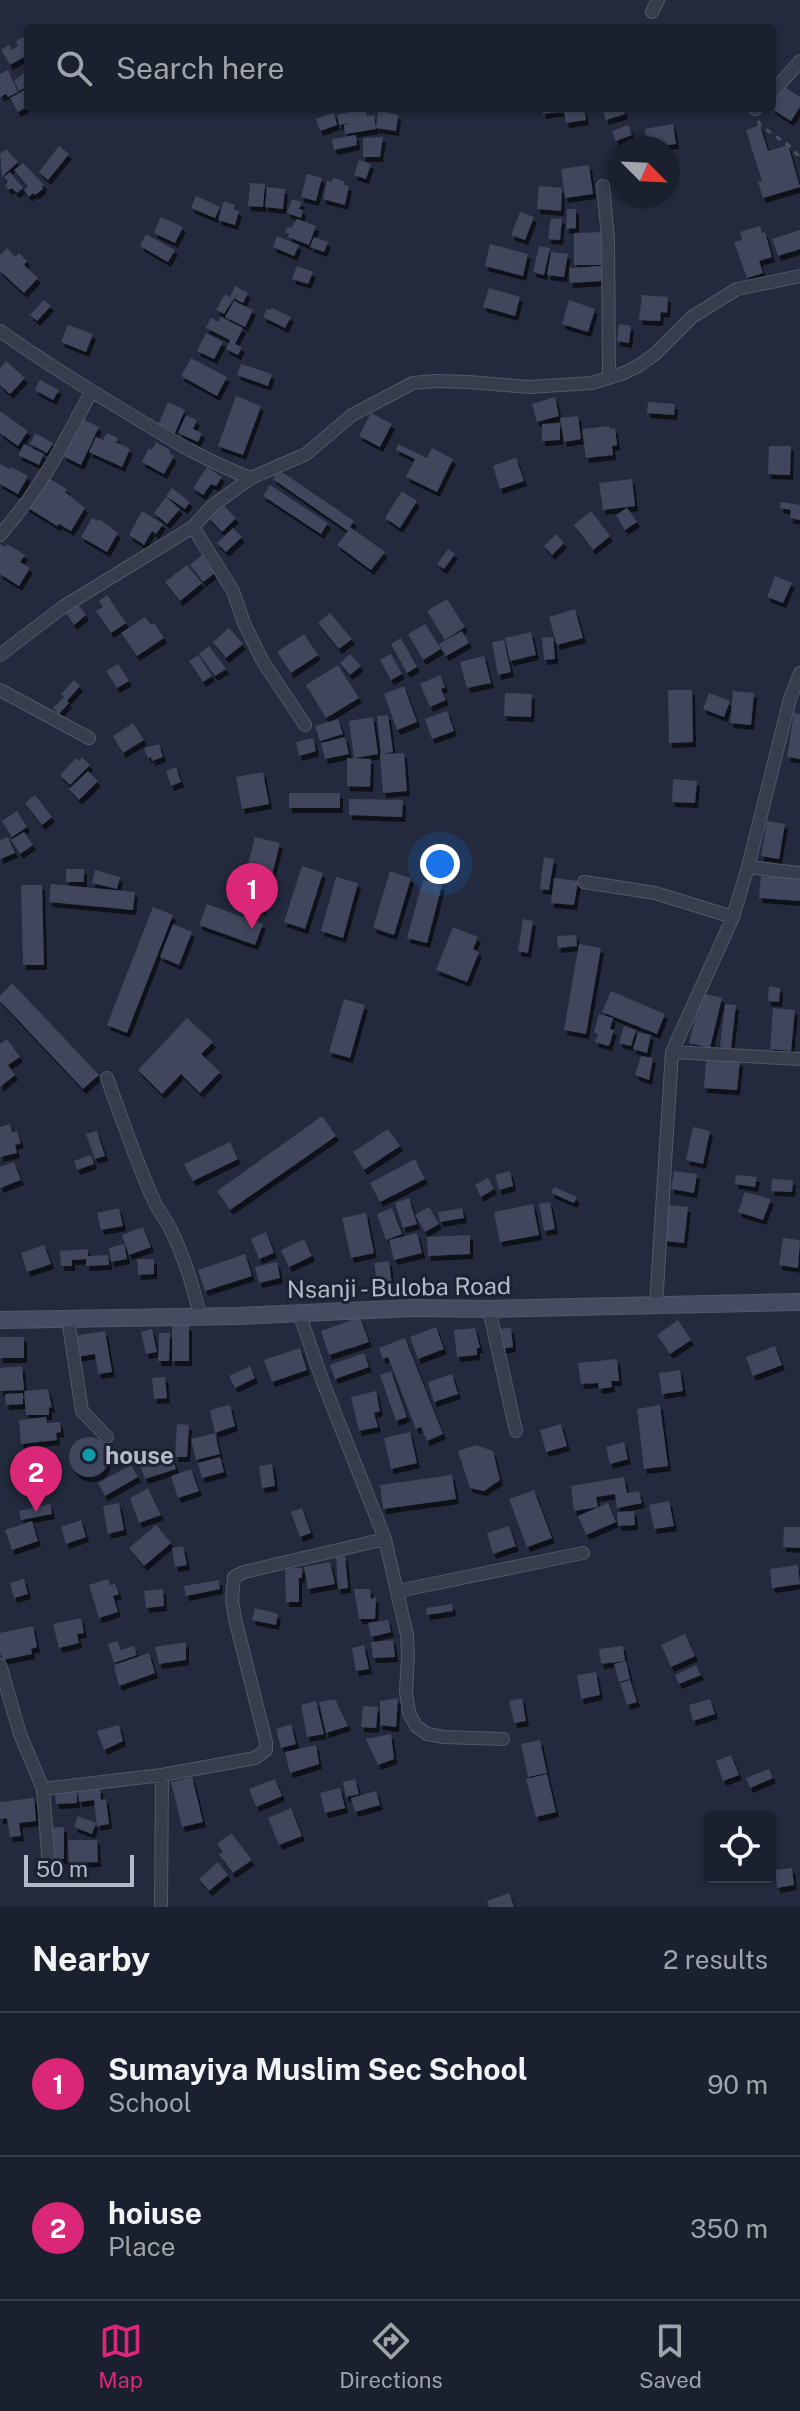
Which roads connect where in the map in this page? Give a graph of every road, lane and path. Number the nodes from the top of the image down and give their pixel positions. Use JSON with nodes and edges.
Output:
{"nodes":[{"id":1,"x":658,"y":0,"type":"edge"},
{"id":2,"x":652,"y":12,"type":"dead end"},
{"id":3,"x":800,"y":61,"type":"edge"},
{"id":4,"x":776,"y":88,"type":"edge"},
{"id":5,"x":757,"y":112,"type":"edge"},
{"id":6,"x":800,"y":157,"type":"edge"},
{"id":7,"x":603,"y":186,"type":"dead end"},
{"id":8,"x":800,"y":276,"type":"edge"},
{"id":9,"x":0,"y":331,"type":"edge"},
{"id":10,"x":609,"y":377,"type":"junction"},
{"id":11,"x":91,"y":392,"type":"junction"},
{"id":12,"x":251,"y":478,"type":"junction"},
{"id":13,"x":193,"y":527,"type":"junction"},
{"id":14,"x":0,"y":535,"type":"edge"},
{"id":15,"x":0,"y":655,"type":"edge"},
{"id":16,"x":800,"y":673,"type":"edge"},
{"id":17,"x":0,"y":690,"type":"edge"},
{"id":18,"x":795,"y":700,"type":"edge"},
{"id":19,"x":305,"y":725,"type":"dead end"},
{"id":20,"x":89,"y":738,"type":"dead end"},
{"id":21,"x":748,"y":867,"type":"junction"},
{"id":22,"x":800,"y":873,"type":"edge"},
{"id":23,"x":584,"y":882,"type":"dead end"},
{"id":24,"x":733,"y":917,"type":"junction"},
{"id":25,"x":672,"y":1052,"type":"junction"},
{"id":26,"x":800,"y":1059,"type":"edge"},
{"id":27,"x":107,"y":1078,"type":"dead end"},
{"id":28,"x":799,"y":1303,"type":"edge"},
{"id":29,"x":656,"y":1305,"type":"junction"},
{"id":30,"x":489,"y":1309,"type":"junction"},
{"id":31,"x":299,"y":1313,"type":"junction"},
{"id":32,"x":200,"y":1316,"type":"junction"},
{"id":33,"x":68,"y":1319,"type":"junction"},
{"id":34,"x":0,"y":1320,"type":"edge"},
{"id":35,"x":516,"y":1431,"type":"dead end"},
{"id":36,"x":107,"y":1437,"type":"dead end"},
{"id":37,"x":385,"y":1539,"type":"junction"},
{"id":38,"x":583,"y":1553,"type":"dead end"},
{"id":39,"x":398,"y":1591,"type":"junction"},
{"id":40,"x":0,"y":1665,"type":"edge"},
{"id":41,"x":503,"y":1739,"type":"dead end"},
{"id":42,"x":162,"y":1775,"type":"junction"},
{"id":43,"x":43,"y":1789,"type":"junction"},
{"id":44,"x":49,"y":1867,"type":"dead end"},
{"id":45,"x":161,"y":1907,"type":"edge"}],
"edges":[{"from":1,"to":2,"type":"street"},
{"from":3,"to":4,"type":"street"},
{"from":5,"to":6,"type":"path"},
{"from":7,"to":10,"type":"street"},
{"from":8,"to":10,"type":"street"},
{"from":9,"to":11,"type":"street"},
{"from":10,"to":12,"type":"street"},
{"from":11,"to":12,"type":"street"},
{"from":11,"to":14,"type":"street"},
{"from":12,"to":13,"type":"street"},
{"from":13,"to":15,"type":"street"},
{"from":13,"to":19,"type":"street"},
{"from":16,"to":18,"type":"street"},
{"from":17,"to":20,"type":"street"},
{"from":18,"to":21,"type":"street"},
{"from":21,"to":22,"type":"street"},
{"from":21,"to":24,"type":"street"},
{"from":23,"to":24,"type":"street"},
{"from":24,"to":25,"type":"street"},
{"from":25,"to":26,"type":"street"},
{"from":25,"to":29,"type":"street"},
{"from":27,"to":32,"type":"street"},
{"from":28,"to":29,"type":"main road","name":"Nsanji - Buloba Road"},
{"from":29,"to":30,"type":"main road","name":"Nsanji - Buloba Road"},
{"from":30,"to":31,"type":"main road","name":"Nsanji - Buloba Road"},
{"from":30,"to":35,"type":"street"},
{"from":31,"to":32,"type":"main road","name":"Nsanji - Buloba Road"},
{"from":31,"to":37,"type":"street"},
{"from":32,"to":33,"type":"main road","name":"Nsanji - Buloba Road"},
{"from":33,"to":34,"type":"main road","name":"Nsanji - Buloba Road"},
{"from":33,"to":36,"type":"street"},
{"from":37,"to":39,"type":"street"},
{"from":37,"to":42,"type":"street"},
{"from":38,"to":39,"type":"street"},
{"from":39,"to":41,"type":"street"},
{"from":40,"to":43,"type":"street"},
{"from":42,"to":43,"type":"street"},
{"from":42,"to":45,"type":"street"},
{"from":43,"to":44,"type":"street"}]}
